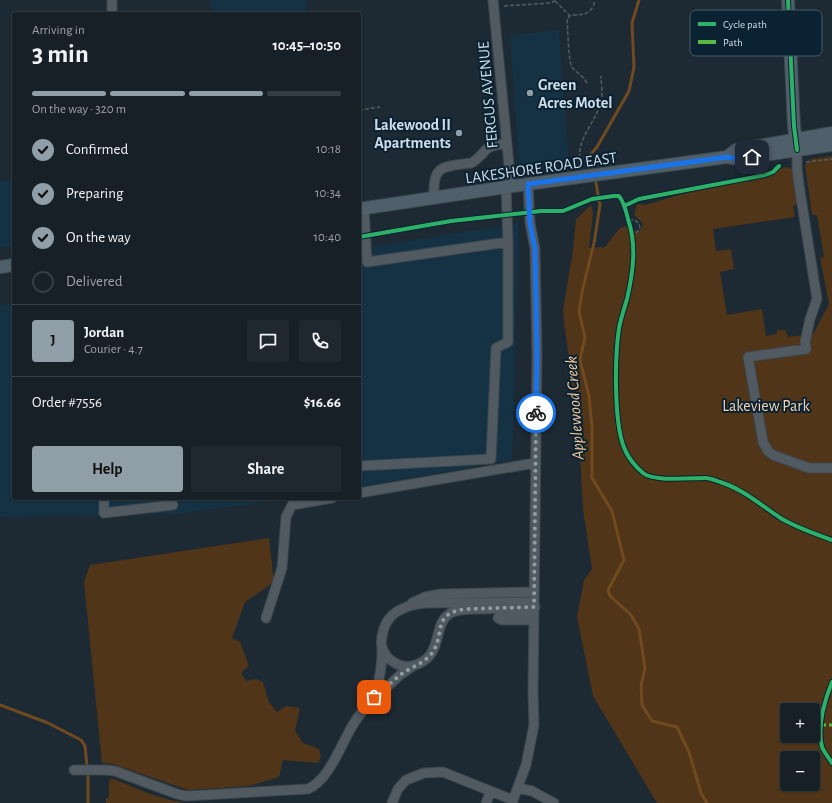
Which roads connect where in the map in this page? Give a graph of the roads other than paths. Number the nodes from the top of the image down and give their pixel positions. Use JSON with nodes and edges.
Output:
{"nodes":[{"id":1,"x":112,"y":0,"type":"edge"},
{"id":2,"x":788,"y":0,"type":"edge"},
{"id":3,"x":493,"y":3,"type":"edge"},
{"id":4,"x":789,"y":10,"type":"edge"},
{"id":5,"x":112,"y":12,"type":"edge"},
{"id":6,"x":791,"y":56,"type":"edge"},
{"id":7,"x":832,"y":133,"type":"edge"},
{"id":8,"x":506,"y":143,"type":"junction"},
{"id":9,"x":796,"y":144,"type":"junction"},
{"id":10,"x":832,"y":145,"type":"edge"},
{"id":11,"x":528,"y":184,"type":"junction"},
{"id":12,"x":508,"y":187,"type":"junction"},
{"id":13,"x":434,"y":198,"type":"junction"},
{"id":14,"x":362,"y":209,"type":"edge"},
{"id":15,"x":508,"y":242,"type":"junction"},
{"id":16,"x":12,"y":264,"type":"edge"},
{"id":17,"x":0,"y":267,"type":"edge"},
{"id":18,"x":535,"y":463,"type":"junction"},
{"id":19,"x":361,"y":466,"type":"edge"},
{"id":20,"x":832,"y":468,"type":"edge"},
{"id":21,"x":361,"y":493,"type":"edge"},
{"id":22,"x":104,"y":500,"type":"edge"},
{"id":23,"x":321,"y":500,"type":"edge"},
{"id":24,"x":173,"y":505,"type":"dead end"},
{"id":25,"x":534,"y":607,"type":"junction"},
{"id":26,"x":266,"y":618,"type":"dead end"},
{"id":27,"x":382,"y":647,"type":"junction"},
{"id":28,"x":414,"y":666,"type":"junction"},
{"id":29,"x":370,"y":703,"type":"junction"},
{"id":30,"x":74,"y":770,"type":"dead end"},
{"id":31,"x":518,"y":788,"type":"junction"},
{"id":32,"x":491,"y":791,"type":"junction"},
{"id":33,"x":513,"y":801,"type":"edge"},
{"id":34,"x":392,"y":803,"type":"edge"},
{"id":35,"x":486,"y":803,"type":"edge"},
{"id":36,"x":554,"y":803,"type":"edge"}],
"edges":[{"from":1,"to":5,"type":"street"},
{"from":2,"to":4,"type":"main road"},
{"from":3,"to":8,"type":"street","name":"FERGUS AVENUE"},
{"from":6,"to":9,"type":"main road"},
{"from":7,"to":9,"type":"main road","name":"LAKESHORE ROAD EAST"},
{"from":8,"to":12,"type":"street","name":"FERGUS AVENUE"},
{"from":8,"to":13,"type":"street"},
{"from":9,"to":10,"type":"main road","name":"LAKESHORE ROAD EAST"},
{"from":9,"to":11,"type":"main road","name":"LAKESHORE ROAD EAST"},
{"from":9,"to":20,"type":"street"},
{"from":11,"to":12,"type":"main road","name":"LAKESHORE ROAD EAST"},
{"from":11,"to":18,"type":"street"},
{"from":12,"to":13,"type":"main road","name":"LAKESHORE ROAD EAST"},
{"from":12,"to":15,"type":"street","name":"FERGUS AVENUE"},
{"from":13,"to":14,"type":"main road","name":"LAKESHORE ROAD EAST"},
{"from":14,"to":15,"type":"street"},
{"from":15,"to":19,"type":"street","name":"FERGUS AVENUE"},
{"from":16,"to":17,"type":"main road"},
{"from":18,"to":21,"type":"street"},
{"from":18,"to":25,"type":"street"},
{"from":22,"to":24,"type":"street"},
{"from":23,"to":26,"type":"street"},
{"from":25,"to":27,"type":"street"},
{"from":25,"to":28,"type":"street"},
{"from":25,"to":31,"type":"street"},
{"from":27,"to":28,"type":"street"},
{"from":27,"to":29,"type":"street"},
{"from":28,"to":29,"type":"street"},
{"from":29,"to":30,"type":"street"},
{"from":31,"to":33,"type":"street"},
{"from":31,"to":36,"type":"street"},
{"from":32,"to":33,"type":"street"},
{"from":32,"to":34,"type":"street"},
{"from":32,"to":35,"type":"street"}]}
